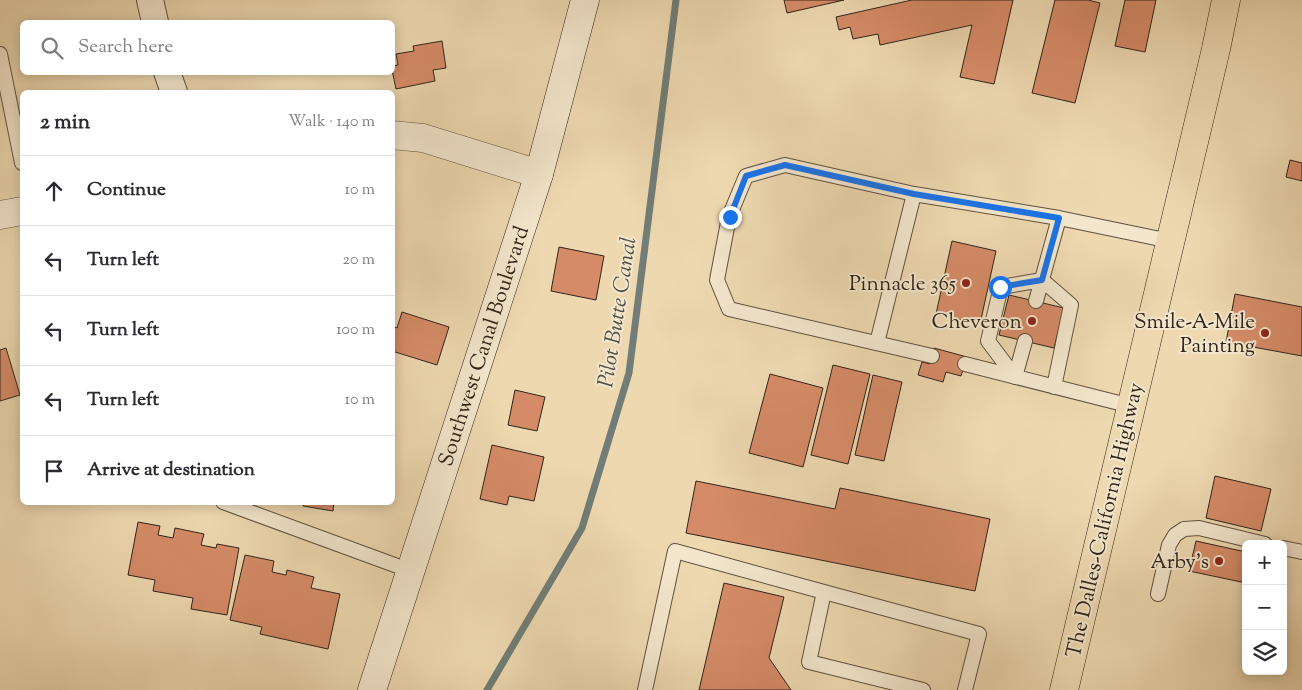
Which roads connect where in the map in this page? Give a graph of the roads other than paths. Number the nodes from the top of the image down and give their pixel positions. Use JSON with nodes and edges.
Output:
{"nodes":[{"id":1,"x":150,"y":0,"type":"edge"},
{"id":2,"x":585,"y":0,"type":"edge"},
{"id":3,"x":1226,"y":0,"type":"edge"},
{"id":4,"x":155,"y":20,"type":"edge"},
{"id":5,"x":0,"y":54,"type":"edge"},
{"id":6,"x":168,"y":75,"type":"edge"},
{"id":7,"x":173,"y":90,"type":"edge"},
{"id":8,"x":395,"y":135,"type":"edge"},
{"id":9,"x":20,"y":153,"type":"edge"},
{"id":10,"x":539,"y":174,"type":"junction"},
{"id":11,"x":914,"y":194,"type":"junction"},
{"id":12,"x":20,"y":211,"type":"edge"},
{"id":13,"x":0,"y":215,"type":"edge"},
{"id":14,"x":1059,"y":218,"type":"junction"},
{"id":15,"x":1170,"y":241,"type":"junction"},
{"id":16,"x":1042,"y":280,"type":"junction"},
{"id":17,"x":1036,"y":301,"type":"dead end"},
{"id":18,"x":1025,"y":341,"type":"dead end"},
{"id":19,"x":877,"y":343,"type":"junction"},
{"id":20,"x":932,"y":356,"type":"dead end"},
{"id":21,"x":964,"y":364,"type":"dead end"},
{"id":22,"x":1015,"y":377,"type":"junction"},
{"id":23,"x":1054,"y":387,"type":"junction"},
{"id":24,"x":1131,"y":406,"type":"junction"},
{"id":25,"x":231,"y":505,"type":"edge"},
{"id":26,"x":1248,"y":540,"type":"edge"},
{"id":27,"x":1287,"y":549,"type":"edge"},
{"id":28,"x":1302,"y":552,"type":"edge"},
{"id":29,"x":410,"y":571,"type":"junction"},
{"id":30,"x":824,"y":592,"type":"junction"},
{"id":31,"x":1158,"y":594,"type":"dead end"},
{"id":32,"x":372,"y":690,"type":"edge"},
{"id":33,"x":645,"y":690,"type":"edge"},
{"id":34,"x":923,"y":690,"type":"edge"},
{"id":35,"x":965,"y":690,"type":"edge"},
{"id":36,"x":1064,"y":690,"type":"edge"}],
"edges":[{"from":1,"to":4,"type":"street"},
{"from":2,"to":10,"type":"main road","name":"Southwest Canal Boulevard"},
{"from":3,"to":15,"type":"highway","name":"The Dalles-California Highway"},
{"from":5,"to":9,"type":"lane"},
{"from":6,"to":7,"type":"street"},
{"from":8,"to":10,"type":"main road"},
{"from":10,"to":29,"type":"main road","name":"Southwest Canal Boulevard"},
{"from":11,"to":14,"type":"lane"},
{"from":11,"to":19,"type":"lane"},
{"from":11,"to":19,"type":"lane"},
{"from":12,"to":13,"type":"main road"},
{"from":14,"to":15,"type":"lane"},
{"from":14,"to":16,"type":"lane"},
{"from":15,"to":24,"type":"highway","name":"The Dalles-California Highway"},
{"from":16,"to":17,"type":"lane"},
{"from":16,"to":22,"type":"lane"},
{"from":16,"to":23,"type":"lane"},
{"from":18,"to":22,"type":"lane"},
{"from":19,"to":20,"type":"lane"},
{"from":21,"to":22,"type":"lane"},
{"from":22,"to":23,"type":"lane"},
{"from":23,"to":24,"type":"lane"},
{"from":24,"to":36,"type":"highway","name":"The Dalles-California Highway"},
{"from":25,"to":29,"type":"lane"},
{"from":26,"to":31,"type":"lane"},
{"from":27,"to":28,"type":"lane"},
{"from":29,"to":32,"type":"main road","name":"Southwest Canal Boulevard"},
{"from":30,"to":33,"type":"lane"},
{"from":30,"to":34,"type":"lane"},
{"from":30,"to":35,"type":"lane"}]}
